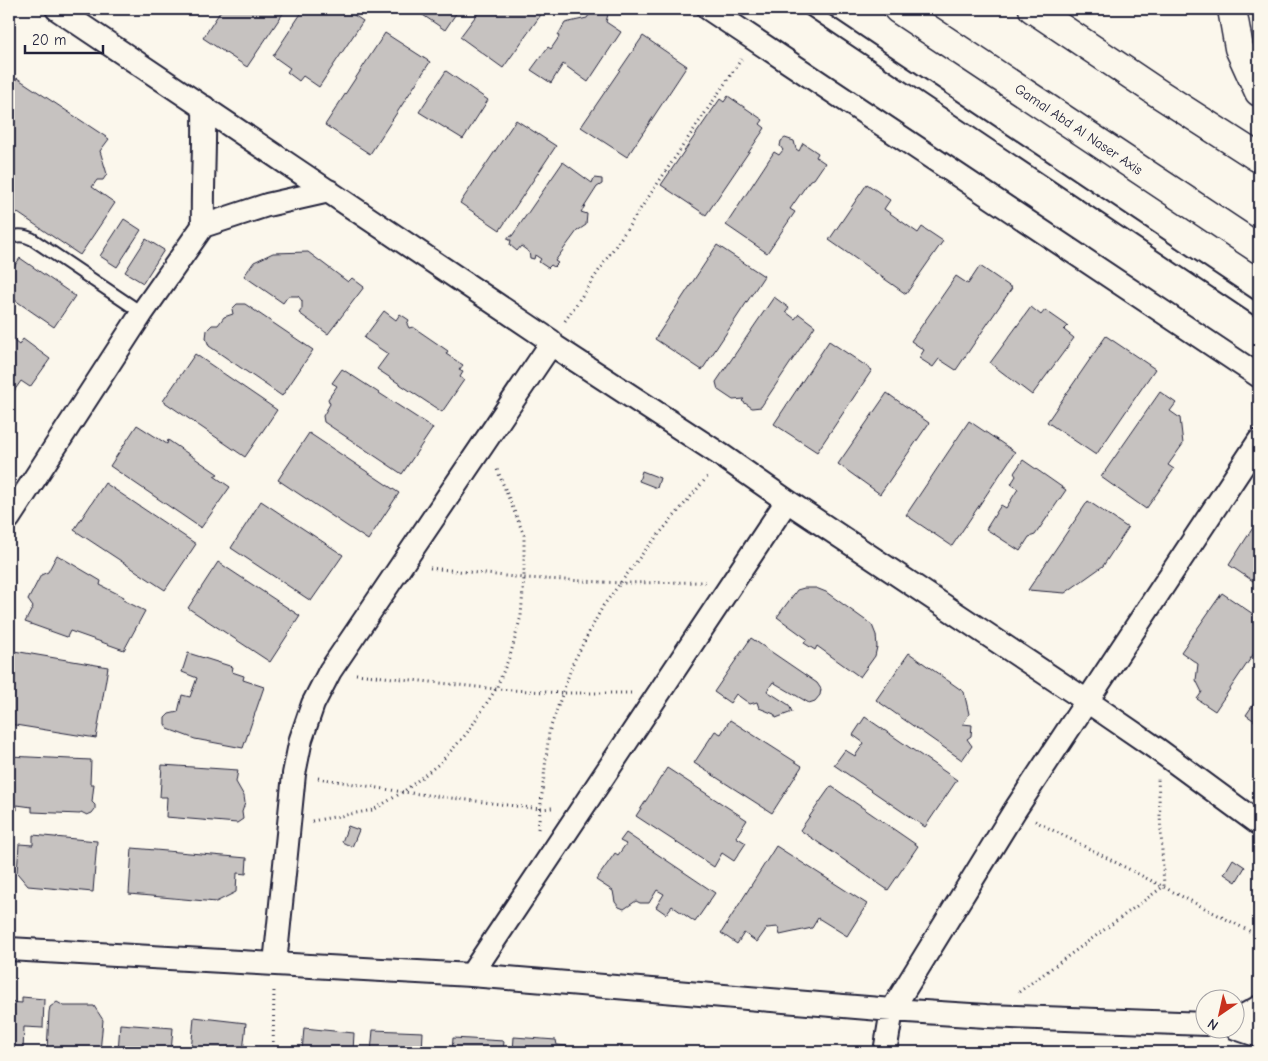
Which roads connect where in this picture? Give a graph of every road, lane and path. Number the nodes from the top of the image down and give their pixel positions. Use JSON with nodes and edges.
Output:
{"nodes":[{"id":1,"x":57,"y":9,"type":"edge"},
{"id":2,"x":709,"y":9,"type":"edge"},
{"id":3,"x":808,"y":9,"type":"edge"},
{"id":4,"x":898,"y":9,"type":"edge"},
{"id":5,"x":1033,"y":9,"type":"edge"},
{"id":6,"x":1232,"y":9,"type":"edge"},
{"id":7,"x":754,"y":39,"type":"junction"},
{"id":8,"x":1259,"y":92,"type":"edge"},
{"id":9,"x":204,"y":107,"type":"junction"},
{"id":10,"x":1259,"y":158,"type":"edge"},
{"id":11,"x":329,"y":191,"type":"junction"},
{"id":12,"x":203,"y":226,"type":"junction"},
{"id":13,"x":9,"y":239,"type":"edge"},
{"id":14,"x":1259,"y":249,"type":"edge"},
{"id":15,"x":1259,"y":311,"type":"edge"},
{"id":16,"x":142,"y":313,"type":"junction"},
{"id":17,"x":551,"y":342,"type":"junction"},
{"id":18,"x":1259,"y":376,"type":"edge"},
{"id":19,"x":485,"y":441,"type":"junction"},
{"id":20,"x":1259,"y":441,"type":"edge"},
{"id":21,"x":724,"y":457,"type":"junction"},
{"id":22,"x":787,"y":501,"type":"junction"},
{"id":23,"x":9,"y":518,"type":"edge"},
{"id":24,"x":401,"y":565,"type":"junction"},
{"id":25,"x":524,"y":578,"type":"junction"},
{"id":26,"x":734,"y":581,"type":"junction"},
{"id":27,"x":622,"y":583,"type":"junction"},
{"id":28,"x":330,"y":671,"type":"junction"},
{"id":29,"x":496,"y":688,"type":"junction"},
{"id":30,"x":562,"y":693,"type":"junction"},
{"id":31,"x":659,"y":693,"type":"junction"},
{"id":32,"x":1087,"y":701,"type":"junction"},
{"id":33,"x":1157,"y":749,"type":"junction"},
{"id":34,"x":294,"y":774,"type":"junction"},
{"id":35,"x":403,"y":792,"type":"junction"},
{"id":36,"x":583,"y":807,"type":"junction"},
{"id":37,"x":540,"y":809,"type":"junction"},
{"id":38,"x":1015,"y":810,"type":"junction"},
{"id":39,"x":289,"y":824,"type":"junction"},
{"id":40,"x":1259,"y":824,"type":"edge"},
{"id":41,"x":536,"y":838,"type":"dead end"},
{"id":42,"x":1164,"y":886,"type":"junction"},
{"id":43,"x":1259,"y":936,"type":"edge"},
{"id":44,"x":9,"y":949,"type":"edge"},
{"id":45,"x":275,"y":964,"type":"junction"},
{"id":46,"x":471,"y":975,"type":"junction"},
{"id":47,"x":1019,"y":992,"type":"dead end"},
{"id":48,"x":1259,"y":1007,"type":"edge"},
{"id":49,"x":892,"y":1010,"type":"junction"},
{"id":50,"x":1246,"y":1014,"type":"edge"},
{"id":51,"x":1196,"y":1024,"type":"edge"},
{"id":52,"x":1246,"y":1031,"type":"edge"},
{"id":53,"x":1259,"y":1036,"type":"edge"},
{"id":54,"x":273,"y":1052,"type":"edge"},
{"id":55,"x":885,"y":1052,"type":"edge"}],
"edges":[{"from":1,"to":9,"type":"street"},
{"from":2,"to":7,"type":"street"},
{"from":3,"to":15,"type":"lane"},
{"from":4,"to":14,"type":"main road","name":"Gamal Abd Al Naser Axis"},
{"from":5,"to":10,"type":"main road"},
{"from":6,"to":8,"type":"main road"},
{"from":7,"to":17,"type":"path"},
{"from":7,"to":18,"type":"street"},
{"from":9,"to":11,"type":"street"},
{"from":9,"to":12,"type":"street"},
{"from":11,"to":12,"type":"street"},
{"from":11,"to":17,"type":"street"},
{"from":12,"to":16,"type":"street"},
{"from":13,"to":16,"type":"lane"},
{"from":16,"to":23,"type":"street"},
{"from":17,"to":19,"type":"street"},
{"from":17,"to":21,"type":"street"},
{"from":19,"to":24,"type":"street"},
{"from":19,"to":25,"type":"path"},
{"from":20,"to":32,"type":"street"},
{"from":21,"to":22,"type":"street"},
{"from":21,"to":27,"type":"path"},
{"from":22,"to":26,"type":"street"},
{"from":22,"to":32,"type":"street"},
{"from":24,"to":25,"type":"path"},
{"from":24,"to":28,"type":"street"},
{"from":25,"to":27,"type":"path"},
{"from":25,"to":29,"type":"path"},
{"from":26,"to":27,"type":"path"},
{"from":26,"to":31,"type":"street"},
{"from":27,"to":30,"type":"path"},
{"from":28,"to":29,"type":"path"},
{"from":28,"to":34,"type":"street"},
{"from":29,"to":30,"type":"path"},
{"from":29,"to":35,"type":"path"},
{"from":30,"to":31,"type":"path"},
{"from":30,"to":37,"type":"path"},
{"from":31,"to":36,"type":"street"},
{"from":32,"to":33,"type":"street"},
{"from":32,"to":38,"type":"street"},
{"from":33,"to":40,"type":"street"},
{"from":33,"to":42,"type":"path"},
{"from":34,"to":35,"type":"path"},
{"from":34,"to":39,"type":"street"},
{"from":35,"to":37,"type":"path"},
{"from":35,"to":39,"type":"path"},
{"from":36,"to":37,"type":"path"},
{"from":36,"to":46,"type":"street"},
{"from":37,"to":41,"type":"path"},
{"from":38,"to":42,"type":"path"},
{"from":38,"to":49,"type":"street"},
{"from":39,"to":45,"type":"street"},
{"from":42,"to":43,"type":"path"},
{"from":42,"to":47,"type":"path"},
{"from":44,"to":45,"type":"street"},
{"from":45,"to":46,"type":"street"},
{"from":45,"to":54,"type":"path"},
{"from":46,"to":49,"type":"street"},
{"from":48,"to":50,"type":"street"},
{"from":49,"to":51,"type":"street"},
{"from":49,"to":55,"type":"street"},
{"from":52,"to":53,"type":"street"}]}
